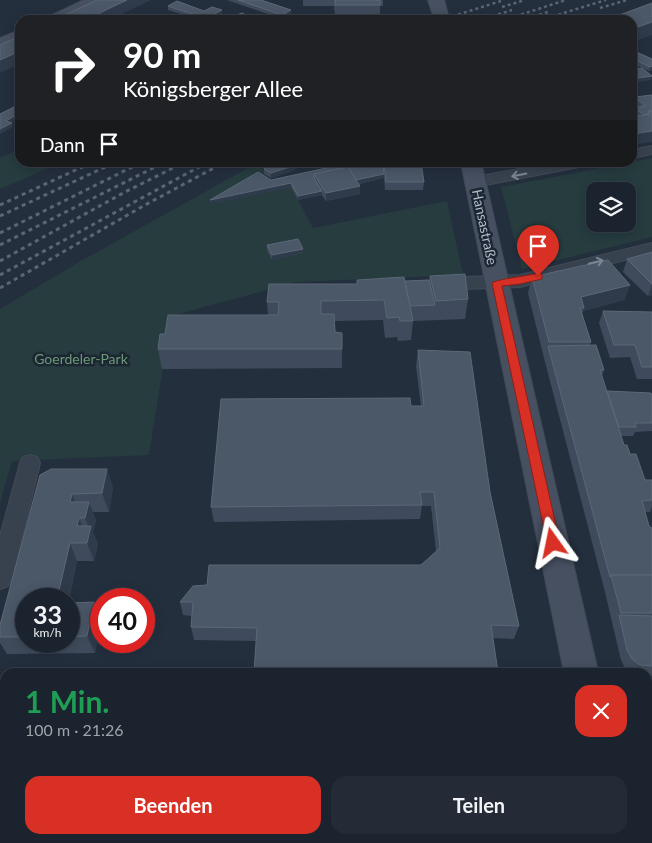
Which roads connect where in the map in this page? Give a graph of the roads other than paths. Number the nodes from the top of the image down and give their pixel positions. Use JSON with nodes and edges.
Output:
{"nodes":[{"id":1,"x":97,"y":0,"type":"edge"},
{"id":2,"x":65,"y":15,"type":"edge"},
{"id":3,"x":15,"y":38,"type":"edge"},
{"id":4,"x":0,"y":45,"type":"edge"},
{"id":5,"x":652,"y":150,"type":"edge"},
{"id":6,"x":637,"y":153,"type":"edge"},
{"id":7,"x":528,"y":167,"type":"edge"},
{"id":8,"x":473,"y":172,"type":"edge"},
{"id":9,"x":652,"y":248,"type":"edge"},
{"id":10,"x":497,"y":283,"type":"junction"},
{"id":11,"x":418,"y":285,"type":"edge"},
{"id":12,"x":30,"y":462,"type":"dead end"},
{"id":13,"x":0,"y":579,"type":"edge"},
{"id":14,"x":580,"y":668,"type":"edge"}],
"edges":[{"from":1,"to":2,"type":"street"},
{"from":3,"to":4,"type":"street"},
{"from":5,"to":6,"type":"street"},
{"from":7,"to":8,"type":"street","one_way":true},
{"from":8,"to":10,"type":"street","name":"Hansastraße"},
{"from":10,"to":9,"type":"street","one_way":true},
{"from":10,"to":11,"type":"street"},
{"from":10,"to":14,"type":"street","name":"Hansastraße"},
{"from":12,"to":13,"type":"street"}]}
